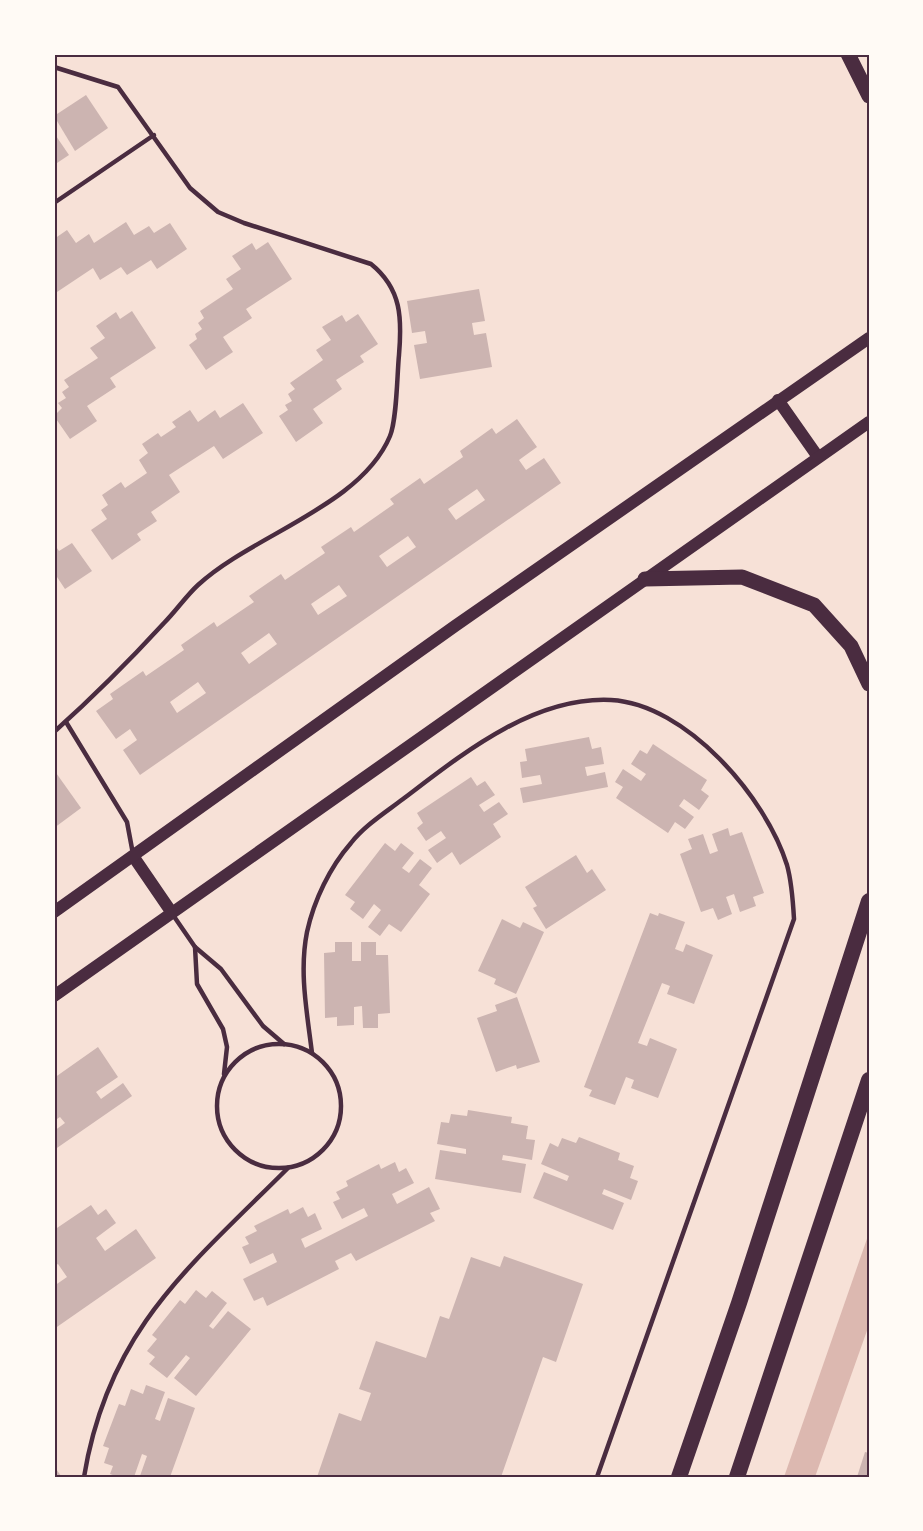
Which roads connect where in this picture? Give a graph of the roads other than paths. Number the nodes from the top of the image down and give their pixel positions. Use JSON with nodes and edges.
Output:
{"nodes":[{"id":1,"x":848,"y":54,"type":"edge"},
{"id":2,"x":54,"y":67,"type":"edge"},
{"id":3,"x":869,"y":96,"type":"edge"},
{"id":4,"x":154,"y":135,"type":"junction"},
{"id":5,"x":54,"y":203,"type":"edge"},
{"id":6,"x":869,"y":338,"type":"edge"},
{"id":7,"x":778,"y":400,"type":"junction"},
{"id":8,"x":869,"y":422,"type":"edge"},
{"id":9,"x":818,"y":457,"type":"junction"},
{"id":10,"x":645,"y":579,"type":"junction"},
{"id":11,"x":869,"y":684,"type":"edge"},
{"id":12,"x":66,"y":722,"type":"junction"},
{"id":13,"x":54,"y":732,"type":"edge"},
{"id":14,"x":133,"y":856,"type":"junction"},
{"id":15,"x":869,"y":901,"type":"edge"},
{"id":16,"x":54,"y":912,"type":"edge"},
{"id":17,"x":172,"y":913,"type":"junction"},
{"id":18,"x":195,"y":947,"type":"junction"},
{"id":19,"x":54,"y":996,"type":"edge"},
{"id":20,"x":284,"y":1044,"type":"junction"},
{"id":21,"x":312,"y":1053,"type":"junction"},
{"id":22,"x":224,"y":1075,"type":"junction"},
{"id":23,"x":869,"y":1080,"type":"edge"},
{"id":24,"x":288,"y":1168,"type":"junction"},
{"id":25,"x":84,"y":1477,"type":"edge"},
{"id":26,"x":597,"y":1477,"type":"edge"},
{"id":27,"x":679,"y":1477,"type":"edge"},
{"id":28,"x":737,"y":1477,"type":"edge"}],
"edges":[{"from":1,"to":3,"type":"main road"},
{"from":2,"to":4,"type":"lane"},
{"from":4,"to":5,"type":"lane"},
{"from":4,"to":12,"type":"lane"},
{"from":6,"to":7,"type":"main road"},
{"from":7,"to":9,"type":"main road"},
{"from":7,"to":14,"type":"main road"},
{"from":8,"to":9,"type":"main road"},
{"from":9,"to":10,"type":"main road"},
{"from":10,"to":11,"type":"main road"},
{"from":10,"to":17,"type":"main road"},
{"from":12,"to":13,"type":"lane"},
{"from":12,"to":14,"type":"lane"},
{"from":14,"to":16,"type":"main road"},
{"from":14,"to":17,"type":"main road"},
{"from":15,"to":27,"type":"highway"},
{"from":17,"to":18,"type":"lane"},
{"from":17,"to":19,"type":"main road"},
{"from":18,"to":20,"type":"lane"},
{"from":18,"to":22,"type":"lane"},
{"from":20,"to":21,"type":"lane"},
{"from":20,"to":22,"type":"lane"},
{"from":21,"to":24,"type":"lane"},
{"from":21,"to":26,"type":"lane"},
{"from":22,"to":24,"type":"lane"},
{"from":23,"to":28,"type":"highway"},
{"from":24,"to":25,"type":"lane"}]}
